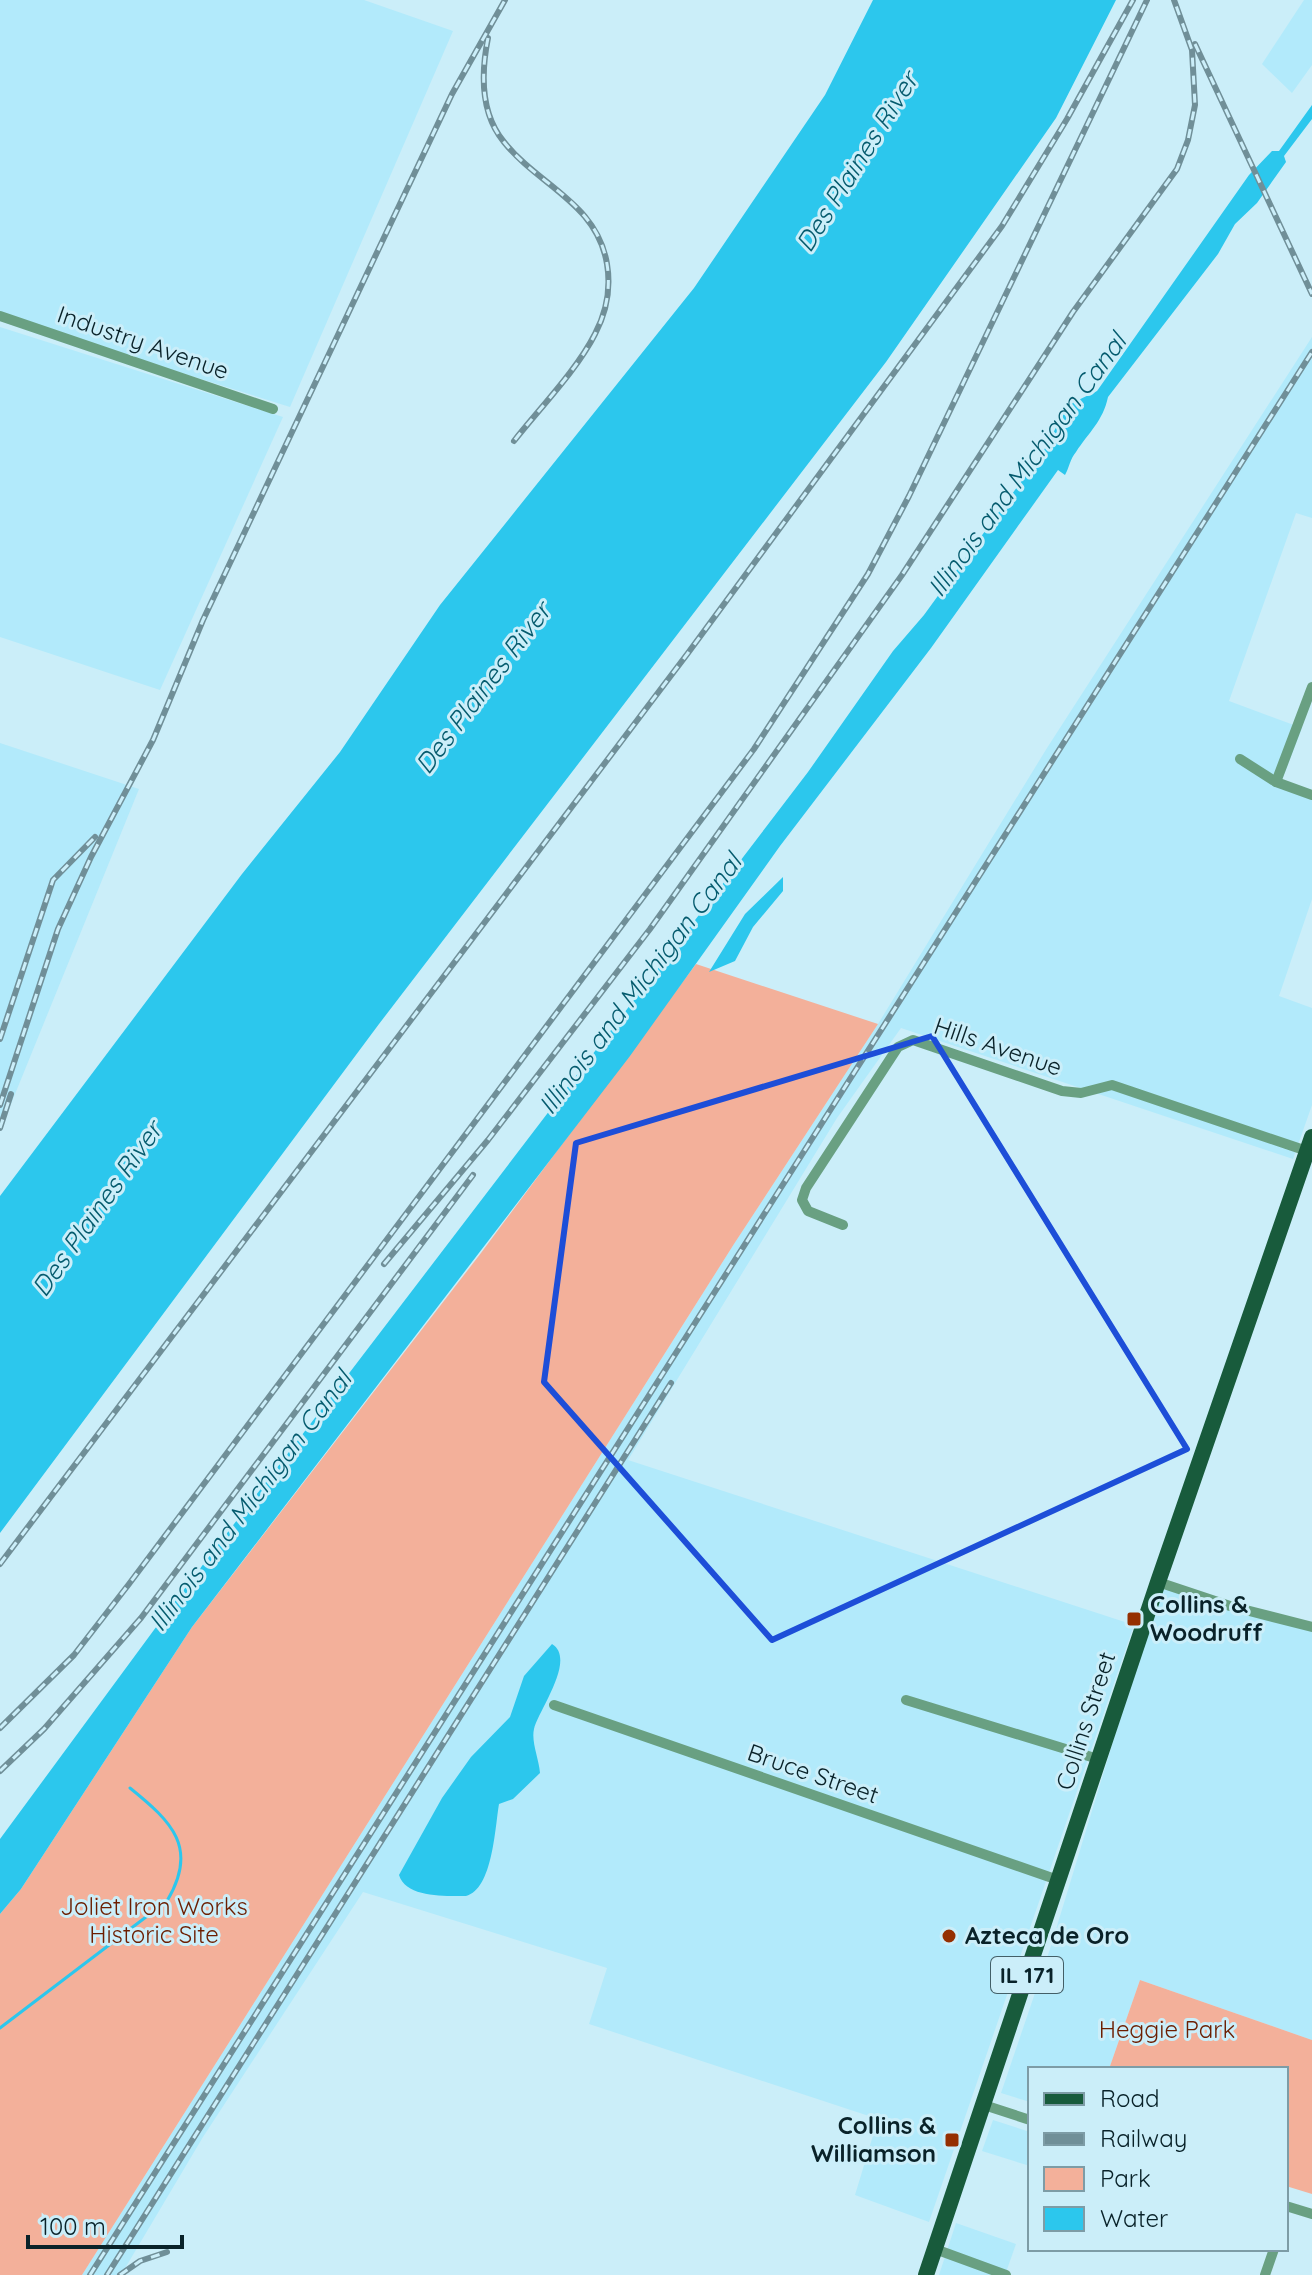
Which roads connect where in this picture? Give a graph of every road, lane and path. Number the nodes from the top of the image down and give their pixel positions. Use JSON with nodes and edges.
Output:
{"nodes":[{"id":1,"x":0,"y":316,"type":"edge"},
{"id":2,"x":273,"y":409,"type":"dead end"},
{"id":3,"x":1312,"y":687,"type":"edge"},
{"id":4,"x":1240,"y":759,"type":"dead end"},
{"id":5,"x":1276,"y":782,"type":"junction"},
{"id":6,"x":1312,"y":795,"type":"edge"},
{"id":7,"x":1310,"y":1144,"type":"edge"},
{"id":8,"x":843,"y":1225,"type":"dead end"},
{"id":9,"x":1158,"y":1582,"type":"junction"},
{"id":10,"x":1312,"y":1627,"type":"edge"},
{"id":11,"x":906,"y":1700,"type":"dead end"},
{"id":12,"x":554,"y":1705,"type":"dead end"},
{"id":13,"x":1098,"y":1759,"type":"junction"},
{"id":14,"x":1058,"y":1880,"type":"junction"},
{"id":15,"x":984,"y":2105,"type":"junction"},
{"id":16,"x":1028,"y":2119,"type":"edge"},
{"id":17,"x":1288,"y":2209,"type":"edge"},
{"id":18,"x":1312,"y":2214,"type":"edge"},
{"id":19,"x":935,"y":2249,"type":"junction"},
{"id":20,"x":1273,"y":2251,"type":"edge"},
{"id":21,"x":926,"y":2275,"type":"edge"},
{"id":22,"x":1006,"y":2275,"type":"edge"},
{"id":23,"x":1265,"y":2275,"type":"edge"}],
"edges":[{"from":1,"to":2,"type":"street","name":"Industry Avenue"},
{"from":3,"to":5,"type":"street"},
{"from":4,"to":5,"type":"street"},
{"from":5,"to":6,"type":"street"},
{"from":7,"to":8,"type":"street","name":"Hills Avenue"},
{"from":7,"to":9,"type":"main road","name":"Collins Street","number":"IL 171"},
{"from":9,"to":10,"type":"street"},
{"from":9,"to":13,"type":"main road","name":"Collins Street","number":"IL 171"},
{"from":11,"to":13,"type":"street"},
{"from":12,"to":14,"type":"street","name":"Bruce Street"},
{"from":13,"to":14,"type":"main road","name":"Collins Street","number":"IL 171"},
{"from":14,"to":15,"type":"main road","name":"Collins Street","number":"IL 171"},
{"from":15,"to":16,"type":"street"},
{"from":15,"to":19,"type":"main road","name":"Collins Street","number":"IL 171"},
{"from":17,"to":18,"type":"street"},
{"from":19,"to":21,"type":"main road","name":"Collins Street","number":"IL 171"},
{"from":19,"to":22,"type":"street"},
{"from":20,"to":23,"type":"street"}]}
